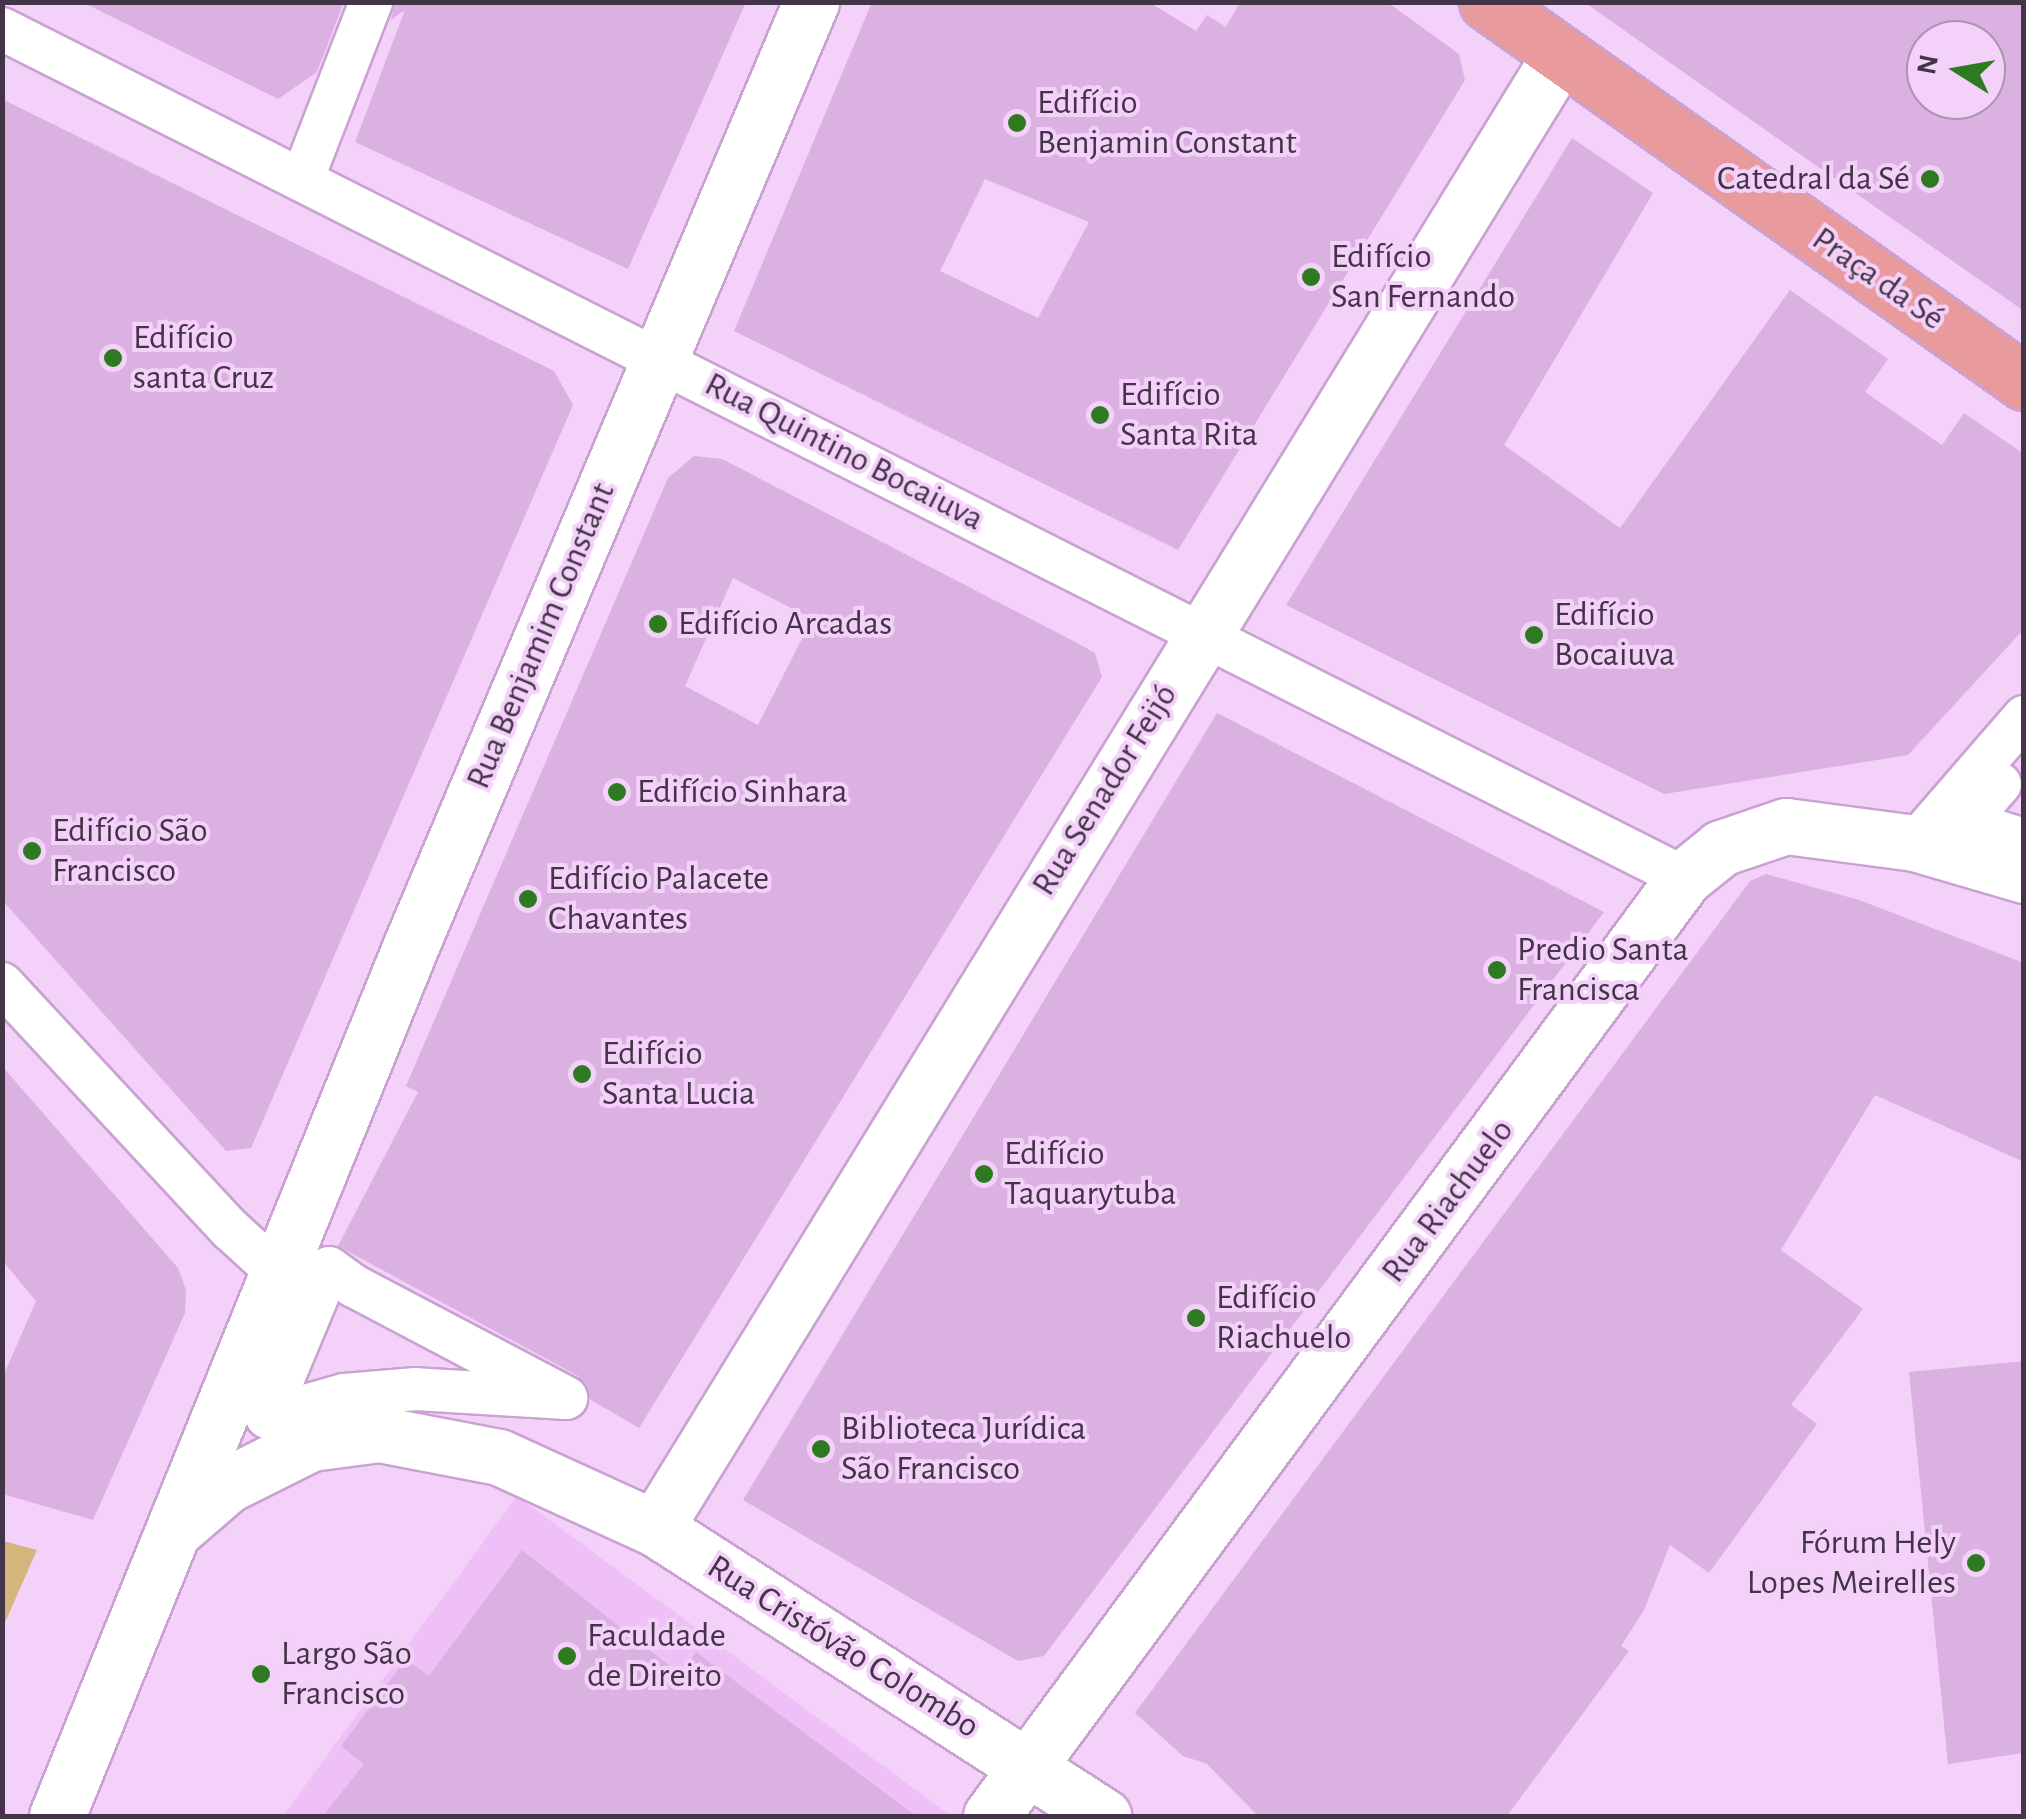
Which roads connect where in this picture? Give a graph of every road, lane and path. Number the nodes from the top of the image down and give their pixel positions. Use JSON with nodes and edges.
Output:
{"nodes":[{"id":1,"x":371,"y":2,"type":"edge"},
{"id":2,"x":811,"y":2,"type":"edge"},
{"id":3,"x":1487,"y":2,"type":"edge"},
{"id":4,"x":2,"y":29,"type":"edge"},
{"id":5,"x":1560,"y":54,"type":"junction"},
{"id":6,"x":302,"y":180,"type":"junction"},
{"id":7,"x":658,"y":359,"type":"junction"},
{"id":8,"x":2024,"y":382,"type":"edge"},
{"id":9,"x":1202,"y":633,"type":"junction"},
{"id":10,"x":2024,"y":717,"type":"edge"},
{"id":11,"x":2024,"y":757,"type":"edge"},
{"id":12,"x":2024,"y":840,"type":"edge"},
{"id":13,"x":1915,"y":843,"type":"junction"},
{"id":14,"x":2024,"y":875,"type":"edge"},
{"id":15,"x":1684,"y":878,"type":"junction"},
{"id":16,"x":2,"y":984,"type":"edge"},
{"id":17,"x":277,"y":1272,"type":"junction"},
{"id":18,"x":266,"y":1417,"type":"joint"},
{"id":19,"x":655,"y":1528,"type":"junction"},
{"id":20,"x":170,"y":1534,"type":"junction"},
{"id":21,"x":1030,"y":1765,"type":"junction"},
{"id":22,"x":57,"y":1816,"type":"edge"},
{"id":23,"x":991,"y":1816,"type":"edge"},
{"id":24,"x":1103,"y":1816,"type":"edge"}],
"edges":[{"from":1,"to":6,"type":"street"},
{"from":2,"to":7,"type":"main road","name":"Rua Benjamim Constant"},
{"from":3,"to":5,"type":"main road","name":"Praça da Sé"},
{"from":4,"to":6,"type":"street","name":"Rua Quintino Bocaiuva"},
{"from":5,"to":8,"type":"main road","name":"Praça da Sé"},
{"from":5,"to":9,"type":"main road","name":"Rua Senador Feijó"},
{"from":6,"to":7,"type":"street","name":"Rua Quintino Bocaiuva"},
{"from":7,"to":9,"type":"street","name":"Rua Quintino Bocaiuva"},
{"from":7,"to":17,"type":"main road","name":"Rua Benjamim Constant"},
{"from":9,"to":15,"type":"street","name":"Rua Quintino Bocaiuva"},
{"from":9,"to":19,"type":"main road","name":"Rua Senador Feijó"},
{"from":10,"to":13,"type":"street"},
{"from":11,"to":12,"type":"street"},
{"from":13,"to":14,"type":"main road","name":"Rua Riachuelo"},
{"from":13,"to":15,"type":"main road","name":"Rua Riachuelo"},
{"from":15,"to":21,"type":"main road","name":"Rua Riachuelo"},
{"from":16,"to":17,"type":"street"},
{"from":17,"to":20,"type":"main road"},
{"from":18,"to":18,"type":"street"},
{"from":19,"to":20,"type":"main road"},
{"from":19,"to":21,"type":"main road","name":"Rua Cristóvão Colombo"},
{"from":20,"to":22,"type":"main road"},
{"from":21,"to":23,"type":"main road","name":"Rua Riachuelo"},
{"from":21,"to":24,"type":"main road","name":"Rua Cristóvão Colombo"}]}
